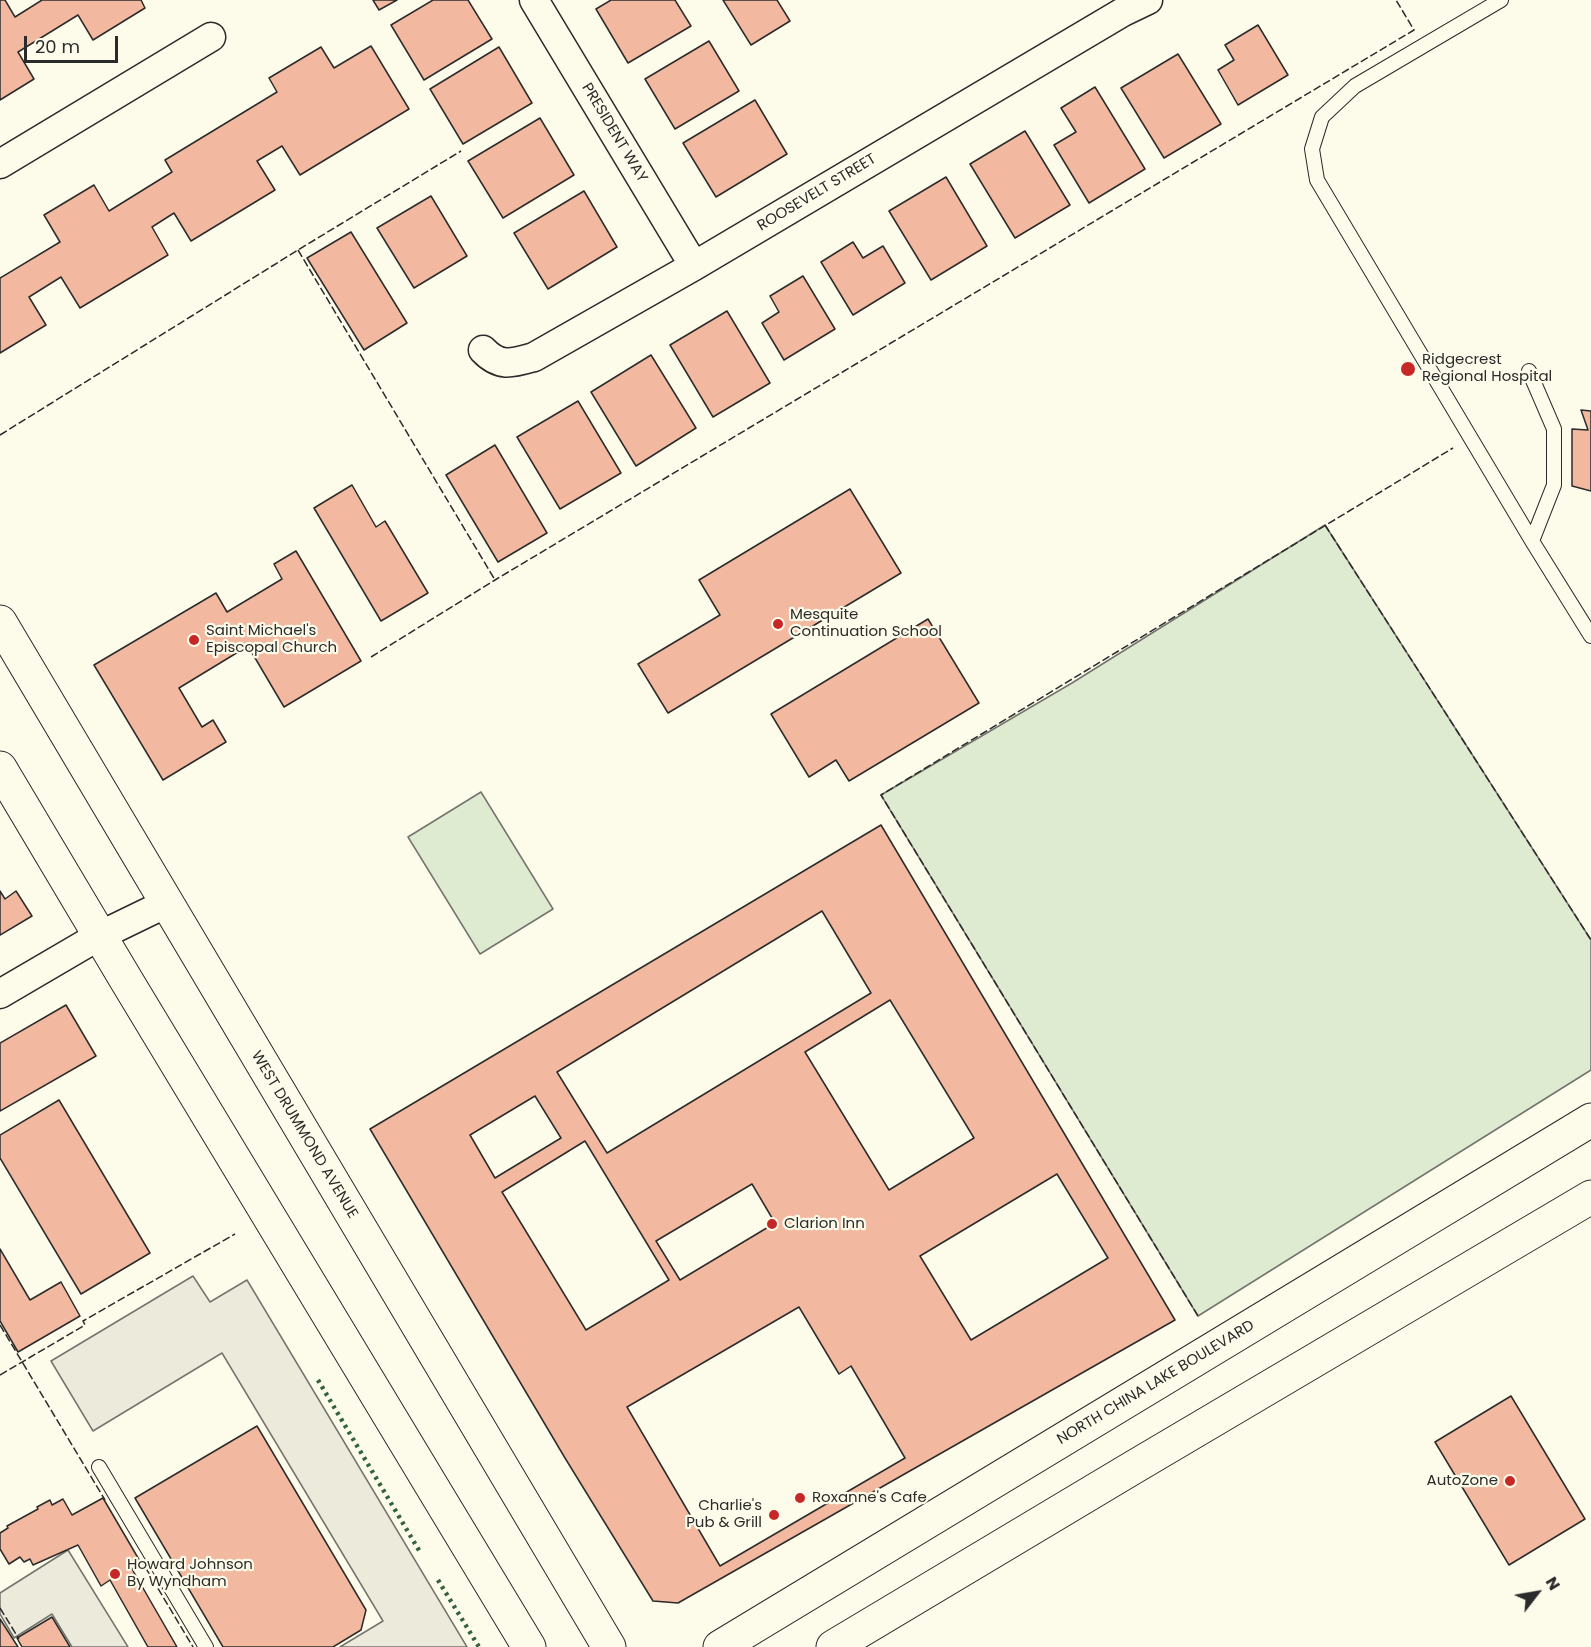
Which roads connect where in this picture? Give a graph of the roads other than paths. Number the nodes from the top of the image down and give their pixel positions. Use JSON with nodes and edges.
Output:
{"nodes":[{"id":1,"x":534,"y":0,"type":"edge"},
{"id":2,"x":1148,"y":0,"type":"edge"},
{"id":3,"x":1501,"y":0,"type":"edge"},
{"id":4,"x":211,"y":37,"type":"dead end"},
{"id":5,"x":0,"y":164,"type":"edge"},
{"id":6,"x":694,"y":266,"type":"junction"},
{"id":7,"x":483,"y":350,"type":"dead end"},
{"id":8,"x":1528,"y":371,"type":"dead end"},
{"id":9,"x":1532,"y":541,"type":"junction"},
{"id":10,"x":0,"y":622,"type":"edge"},
{"id":11,"x":1591,"y":636,"type":"edge"},
{"id":12,"x":0,"y":768,"type":"edge"},
{"id":13,"x":167,"y":903,"type":"junction"},
{"id":14,"x":99,"y":936,"type":"junction"},
{"id":15,"x":0,"y":994,"type":"edge"},
{"id":16,"x":1591,"y":1120,"type":"edge"},
{"id":17,"x":1591,"y":1197,"type":"edge"},
{"id":18,"x":99,"y":1467,"type":"dead end"},
{"id":19,"x":206,"y":1647,"type":"edge"},
{"id":20,"x":529,"y":1647,"type":"edge"},
{"id":21,"x":609,"y":1647,"type":"edge"},
{"id":22,"x":720,"y":1647,"type":"edge"},
{"id":23,"x":833,"y":1647,"type":"edge"}],
"edges":[{"from":1,"to":6,"type":"street","name":"PRESIDENT WAY"},
{"from":2,"to":6,"type":"street","name":"ROOSEVELT STREET"},
{"from":3,"to":9,"type":"lane"},
{"from":4,"to":5,"type":"street"},
{"from":6,"to":7,"type":"street","name":"ROOSEVELT STREET"},
{"from":8,"to":9,"type":"lane"},
{"from":9,"to":11,"type":"lane"},
{"from":10,"to":13,"type":"main road","name":"WEST DRUMMOND AVENUE"},
{"from":12,"to":14,"type":"main road"},
{"from":13,"to":14,"type":"street"},
{"from":13,"to":21,"type":"main road","name":"WEST DRUMMOND AVENUE"},
{"from":14,"to":15,"type":"street"},
{"from":14,"to":20,"type":"main road"},
{"from":16,"to":22,"type":"main road","name":"NORTH CHINA LAKE BOULEVARD"},
{"from":17,"to":23,"type":"main road"},
{"from":18,"to":19,"type":"lane"}]}
